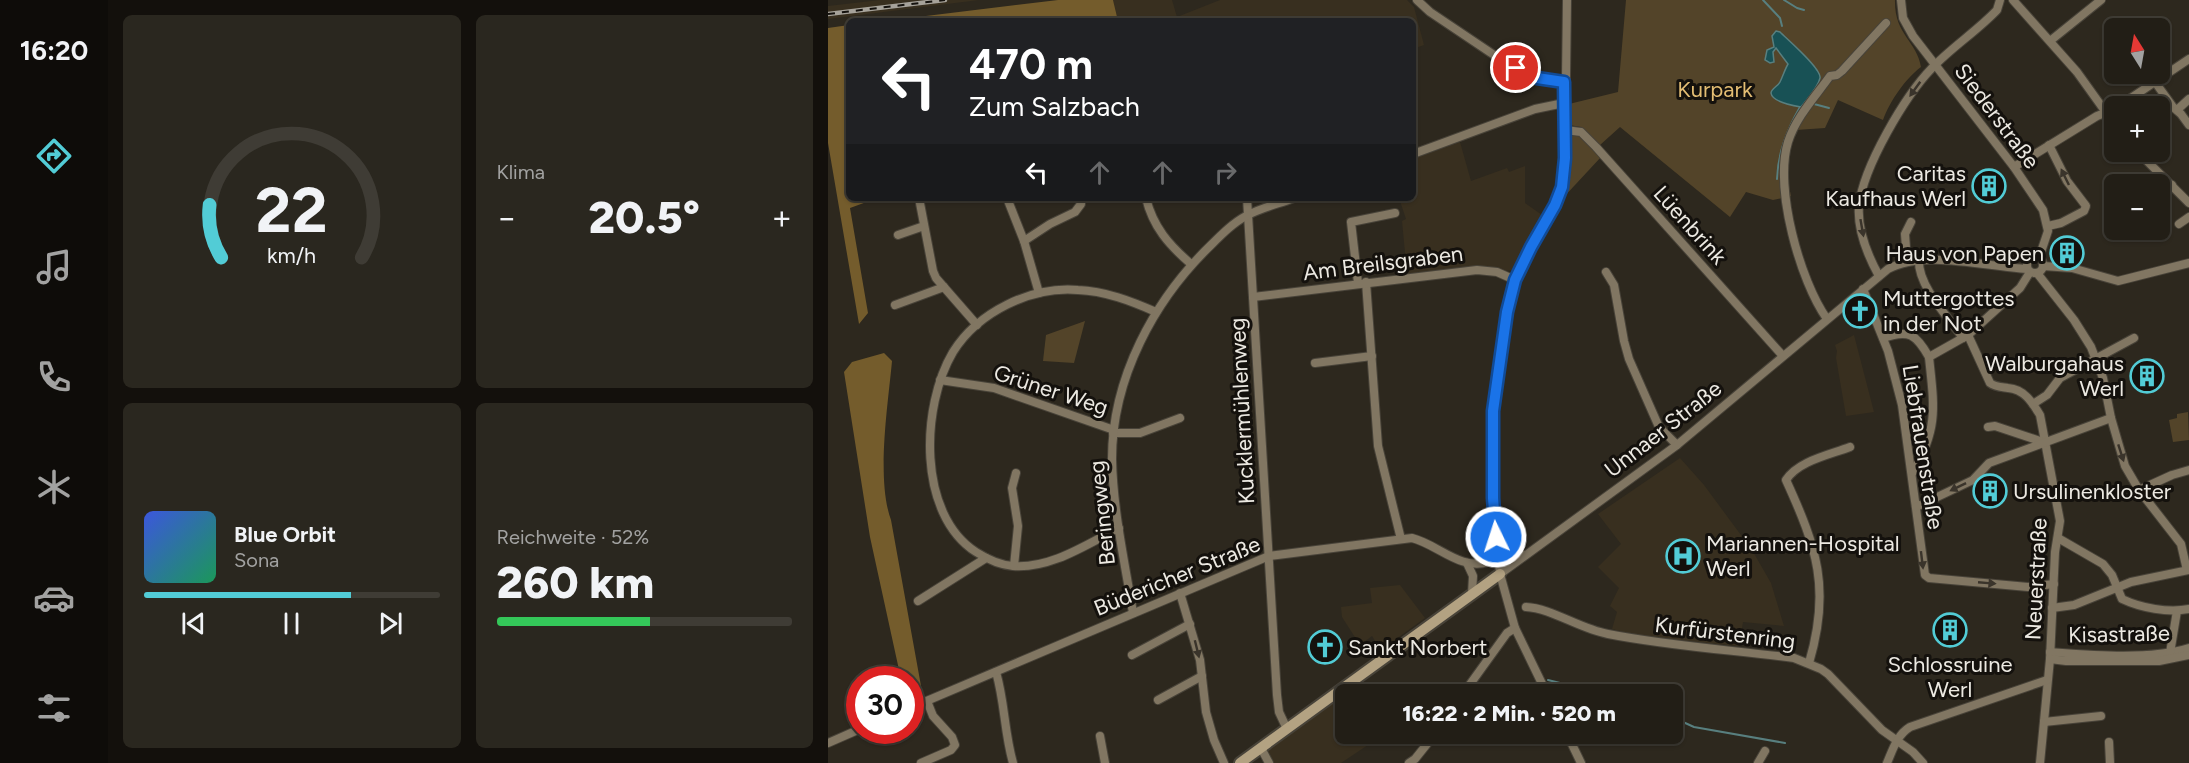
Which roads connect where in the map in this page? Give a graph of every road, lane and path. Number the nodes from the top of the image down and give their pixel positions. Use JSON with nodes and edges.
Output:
{"nodes":[{"id":1,"x":1417,"y":0,"type":"edge"},
{"id":2,"x":1567,"y":0,"type":"edge"},
{"id":3,"x":1901,"y":0,"type":"edge"},
{"id":4,"x":2002,"y":0,"type":"edge"},
{"id":5,"x":2013,"y":0,"type":"edge"},
{"id":6,"x":2102,"y":0,"type":"edge"},
{"id":7,"x":1886,"y":22,"type":"dead end"},
{"id":8,"x":2050,"y":41,"type":"junction"},
{"id":9,"x":2189,"y":59,"type":"edge"},
{"id":10,"x":1936,"y":64,"type":"junction"},
{"id":11,"x":2170,"y":72,"type":"edge"},
{"id":12,"x":1564,"y":82,"type":"junction"},
{"id":13,"x":2153,"y":84,"type":"joint"},
{"id":14,"x":2135,"y":96,"type":"edge"},
{"id":15,"x":2189,"y":99,"type":"edge"},
{"id":16,"x":1564,"y":103,"type":"junction"},
{"id":17,"x":2104,"y":110,"type":"edge"},
{"id":18,"x":2177,"y":110,"type":"junction"},
{"id":19,"x":2104,"y":114,"type":"edge"},
{"id":20,"x":2189,"y":124,"type":"edge"},
{"id":21,"x":1565,"y":130,"type":"junction"},
{"id":22,"x":2049,"y":145,"type":"junction"},
{"id":23,"x":1416,"y":153,"type":"edge"},
{"id":24,"x":2148,"y":162,"type":"edge"},
{"id":25,"x":2014,"y":167,"type":"junction"},
{"id":26,"x":2172,"y":185,"type":"joint"},
{"id":27,"x":2186,"y":194,"type":"edge"},
{"id":28,"x":920,"y":201,"type":"edge"},
{"id":29,"x":1008,"y":201,"type":"edge"},
{"id":30,"x":1081,"y":201,"type":"edge"},
{"id":31,"x":1147,"y":201,"type":"edge"},
{"id":32,"x":1247,"y":201,"type":"edge"},
{"id":33,"x":1286,"y":201,"type":"edge"},
{"id":34,"x":2189,"y":203,"type":"edge"},
{"id":35,"x":1395,"y":213,"type":"dead end"},
{"id":36,"x":1248,"y":215,"type":"junction"},
{"id":37,"x":2189,"y":217,"type":"edge"},
{"id":38,"x":1911,"y":222,"type":"dead end"},
{"id":39,"x":2179,"y":224,"type":"dead end"},
{"id":40,"x":924,"y":226,"type":"junction"},
{"id":41,"x":2048,"y":226,"type":"junction"},
{"id":42,"x":898,"y":235,"type":"dead end"},
{"id":43,"x":1024,"y":242,"type":"junction"},
{"id":44,"x":2038,"y":258,"type":"junction"},
{"id":45,"x":1907,"y":261,"type":"junction"},
{"id":46,"x":1919,"y":261,"type":"junction"},
{"id":47,"x":2189,"y":263,"type":"edge"},
{"id":48,"x":1191,"y":264,"type":"junction"},
{"id":49,"x":2035,"y":270,"type":"junction"},
{"id":50,"x":1606,"y":272,"type":"dead end"},
{"id":51,"x":1879,"y":276,"type":"junction"},
{"id":52,"x":1515,"y":280,"type":"junction"},
{"id":53,"x":1362,"y":283,"type":"junction"},
{"id":54,"x":944,"y":287,"type":"junction"},
{"id":55,"x":1863,"y":289,"type":"junction"},
{"id":56,"x":1040,"y":293,"type":"junction"},
{"id":57,"x":1253,"y":297,"type":"junction"},
{"id":58,"x":895,"y":305,"type":"dead end"},
{"id":59,"x":1156,"y":312,"type":"junction"},
{"id":60,"x":1827,"y":319,"type":"junction"},
{"id":61,"x":977,"y":325,"type":"junction"},
{"id":62,"x":1965,"y":336,"type":"junction"},
{"id":63,"x":1883,"y":338,"type":"junction"},
{"id":64,"x":2134,"y":339,"type":"dead end"},
{"id":65,"x":1372,"y":356,"type":"junction"},
{"id":66,"x":1783,"y":356,"type":"junction"},
{"id":67,"x":1929,"y":357,"type":"junction"},
{"id":68,"x":2097,"y":358,"type":"junction"},
{"id":69,"x":1314,"y":363,"type":"dead end"},
{"id":70,"x":940,"y":380,"type":"junction"},
{"id":71,"x":2034,"y":404,"type":"junction"},
{"id":72,"x":1180,"y":418,"type":"dead end"},
{"id":73,"x":2110,"y":418,"type":"junction"},
{"id":74,"x":1988,"y":427,"type":"dead end"},
{"id":75,"x":1114,"y":431,"type":"junction"},
{"id":76,"x":2046,"y":443,"type":"junction"},
{"id":77,"x":1677,"y":445,"type":"junction"},
{"id":78,"x":1850,"y":447,"type":"dead end"},
{"id":79,"x":2189,"y":470,"type":"edge"},
{"id":80,"x":1912,"y":472,"type":"junction"},
{"id":81,"x":1016,"y":473,"type":"dead end"},
{"id":82,"x":2139,"y":490,"type":"junction"},
{"id":83,"x":1916,"y":507,"type":"junction"},
{"id":84,"x":1119,"y":528,"type":"junction"},
{"id":85,"x":1496,"y":537,"type":"junction"},
{"id":86,"x":2058,"y":538,"type":"junction"},
{"id":87,"x":1401,"y":539,"type":"junction"},
{"id":88,"x":1497,"y":551,"type":"junction"},
{"id":89,"x":1525,"y":555,"type":"junction"},
{"id":90,"x":1269,"y":556,"type":"junction"},
{"id":91,"x":986,"y":558,"type":"junction"},
{"id":92,"x":1467,"y":563,"type":"junction"},
{"id":93,"x":1014,"y":566,"type":"junction"},
{"id":94,"x":2188,"y":570,"type":"edge"},
{"id":95,"x":1500,"y":574,"type":"junction"},
{"id":96,"x":2054,"y":584,"type":"junction"},
{"id":97,"x":2118,"y":587,"type":"junction"},
{"id":98,"x":1180,"y":593,"type":"junction"},
{"id":99,"x":1472,"y":594,"type":"junction"},
{"id":100,"x":918,"y":601,"type":"dead end"},
{"id":101,"x":1526,"y":607,"type":"dead end"},
{"id":102,"x":2052,"y":608,"type":"junction"},
{"id":103,"x":2189,"y":609,"type":"edge"},
{"id":104,"x":2177,"y":611,"type":"junction"},
{"id":105,"x":1133,"y":613,"type":"junction"},
{"id":106,"x":1190,"y":624,"type":"junction"},
{"id":107,"x":1515,"y":628,"type":"junction"},
{"id":108,"x":2189,"y":648,"type":"edge"},
{"id":109,"x":2170,"y":652,"type":"junction"},
{"id":110,"x":2189,"y":655,"type":"edge"},
{"id":111,"x":1132,"y":656,"type":"dead end"},
{"id":112,"x":2050,"y":656,"type":"junction"},
{"id":113,"x":1809,"y":663,"type":"junction"},
{"id":114,"x":996,"y":672,"type":"junction"},
{"id":115,"x":1202,"y":676,"type":"junction"},
{"id":116,"x":2048,"y":680,"type":"junction"},
{"id":117,"x":1470,"y":684,"type":"edge"},
{"id":118,"x":1542,"y":684,"type":"edge"},
{"id":119,"x":1158,"y":700,"type":"dead end"},
{"id":120,"x":927,"y":701,"type":"junction"},
{"id":121,"x":924,"y":702,"type":"edge"},
{"id":122,"x":2101,"y":716,"type":"dead end"},
{"id":123,"x":2044,"y":722,"type":"junction"},
{"id":124,"x":1287,"y":729,"type":"junction"},
{"id":125,"x":846,"y":735,"type":"edge"},
{"id":126,"x":1100,"y":736,"type":"dead end"},
{"id":127,"x":1897,"y":740,"type":"junction"},
{"id":128,"x":2109,"y":742,"type":"dead end"},
{"id":129,"x":828,"y":743,"type":"edge"},
{"id":130,"x":1427,"y":744,"type":"edge"},
{"id":131,"x":1572,"y":744,"type":"edge"},
{"id":132,"x":1261,"y":748,"type":"junction"},
{"id":133,"x":1765,"y":751,"type":"dead end"},
{"id":134,"x":921,"y":763,"type":"edge"},
{"id":135,"x":1013,"y":763,"type":"edge"},
{"id":136,"x":1105,"y":763,"type":"edge"},
{"id":137,"x":1224,"y":763,"type":"edge"},
{"id":138,"x":1240,"y":763,"type":"edge"},
{"id":139,"x":1269,"y":763,"type":"edge"},
{"id":140,"x":1409,"y":763,"type":"edge"},
{"id":141,"x":1581,"y":763,"type":"edge"},
{"id":142,"x":1758,"y":763,"type":"edge"},
{"id":143,"x":1887,"y":763,"type":"edge"},
{"id":144,"x":1923,"y":763,"type":"edge"},
{"id":145,"x":2040,"y":763,"type":"edge"},
{"id":146,"x":2110,"y":763,"type":"edge"}],
"edges":[{"from":1,"to":12,"type":"street"},
{"from":2,"to":12,"type":"street"},
{"from":3,"to":10,"type":"street","name":"Siederstraße"},
{"from":4,"to":10,"type":"street"},
{"from":5,"to":8,"type":"street"},
{"from":6,"to":8,"type":"street"},
{"from":7,"to":60,"type":"street"},
{"from":8,"to":17,"type":"street"},
{"from":9,"to":11,"type":"street"},
{"from":10,"to":25,"type":"street","name":"Siederstraße"},
{"from":10,"to":51,"type":"street","one_way":true},
{"from":12,"to":16,"type":"street"},
{"from":13,"to":14,"type":"street"},
{"from":13,"to":18,"type":"street"},
{"from":15,"to":18,"type":"street"},
{"from":16,"to":21,"type":"street"},
{"from":16,"to":23,"type":"street"},
{"from":18,"to":20,"type":"street"},
{"from":19,"to":22,"type":"street"},
{"from":21,"to":52,"type":"street"},
{"from":21,"to":66,"type":"street","name":"Lüenbrink"},
{"from":22,"to":25,"type":"street"},
{"from":41,"to":22,"type":"street","one_way":true},
{"from":24,"to":26,"type":"street"},
{"from":25,"to":41,"type":"street","name":"Siederstraße"},
{"from":26,"to":27,"type":"street"},
{"from":27,"to":34,"type":"street"},
{"from":28,"to":40,"type":"street"},
{"from":29,"to":43,"type":"street"},
{"from":30,"to":43,"type":"street"},
{"from":31,"to":48,"type":"street"},
{"from":32,"to":36,"type":"street","name":"Kucklermühlenweg"},
{"from":33,"to":36,"type":"street","name":"Beringweg"},
{"from":35,"to":53,"type":"street"},
{"from":36,"to":48,"type":"street","name":"Beringweg"},
{"from":36,"to":57,"type":"street","name":"Kucklermühlenweg"},
{"from":37,"to":39,"type":"street"},
{"from":38,"to":45,"type":"street"},
{"from":40,"to":42,"type":"street"},
{"from":40,"to":54,"type":"street"},
{"from":41,"to":44,"type":"street"},
{"from":43,"to":56,"type":"street"},
{"from":44,"to":49,"type":"street"},
{"from":44,"to":49,"type":"street"},
{"from":45,"to":46,"type":"street"},
{"from":45,"to":51,"type":"street","name":"Unnaer Straße"},
{"from":46,"to":49,"type":"street"},
{"from":46,"to":62,"type":"street"},
{"from":47,"to":49,"type":"street"},
{"from":48,"to":59,"type":"street","name":"Beringweg"},
{"from":49,"to":62,"type":"street"},
{"from":49,"to":68,"type":"street"},
{"from":50,"to":77,"type":"street"},
{"from":51,"to":55,"type":"street","name":"Unnaer Straße"},
{"from":52,"to":53,"type":"street","name":"Am Breilsgraben"},
{"from":52,"to":85,"type":"street"},
{"from":53,"to":57,"type":"street","name":"Am Breilsgraben"},
{"from":53,"to":65,"type":"street"},
{"from":54,"to":58,"type":"street"},
{"from":54,"to":61,"type":"street"},
{"from":55,"to":60,"type":"street","name":"Unnaer Straße"},
{"from":55,"to":63,"type":"street","name":"Liebfrauenstraße"},
{"from":56,"to":59,"type":"street"},
{"from":56,"to":61,"type":"street"},
{"from":57,"to":90,"type":"street","name":"Kucklermühlenweg"},
{"from":59,"to":75,"type":"street","name":"Beringweg"},
{"from":60,"to":66,"type":"street","name":"Unnaer Straße"},
{"from":61,"to":70,"type":"street"},
{"from":62,"to":67,"type":"street"},
{"from":62,"to":71,"type":"street"},
{"from":63,"to":67,"type":"street"},
{"from":63,"to":80,"type":"street","name":"Liebfrauenstraße"},
{"from":64,"to":68,"type":"street"},
{"from":65,"to":69,"type":"street"},
{"from":65,"to":87,"type":"street"},
{"from":66,"to":77,"type":"street","name":"Unnaer Straße"},
{"from":67,"to":80,"type":"street"},
{"from":68,"to":71,"type":"street"},
{"from":68,"to":73,"type":"street"},
{"from":70,"to":75,"type":"street","name":"Grüner Weg"},
{"from":70,"to":91,"type":"street"},
{"from":71,"to":76,"type":"street","name":"Neuerstraße"},
{"from":72,"to":75,"type":"street","name":"Grüner Weg"},
{"from":73,"to":76,"type":"street"},
{"from":73,"to":82,"type":"street","one_way":true},
{"from":74,"to":76,"type":"street"},
{"from":75,"to":84,"type":"street","name":"Beringweg"},
{"from":76,"to":83,"type":"street","one_way":true},
{"from":76,"to":86,"type":"street","name":"Neuerstraße"},
{"from":77,"to":89,"type":"street","name":"Unnaer Straße"},
{"from":78,"to":113,"type":"street"},
{"from":79,"to":82,"type":"street"},
{"from":80,"to":83,"type":"street","name":"Liebfrauenstraße"},
{"from":81,"to":93,"type":"street"},
{"from":82,"to":94,"type":"street"},
{"from":83,"to":96,"type":"street","name":"Liebfrauenstraße","one_way":true},
{"from":84,"to":93,"type":"street"},
{"from":84,"to":105,"type":"street","name":"Beringweg"},
{"from":85,"to":88,"type":"street"},
{"from":85,"to":89,"type":"street"},
{"from":86,"to":96,"type":"street","name":"Neuerstraße"},
{"from":86,"to":97,"type":"street"},
{"from":87,"to":90,"type":"street","name":"Büdericher Straße"},
{"from":87,"to":92,"type":"street","name":"Büdericher Straße"},
{"from":88,"to":92,"type":"street"},
{"from":88,"to":95,"type":"street"},
{"from":89,"to":95,"type":"street","name":"Unnaer Straße"},
{"from":90,"to":98,"type":"street","name":"Büdericher Straße"},
{"from":90,"to":124,"type":"street","name":"Kucklermühlenweg"},
{"from":91,"to":93,"type":"street"},
{"from":91,"to":100,"type":"street"},
{"from":92,"to":99,"type":"street"},
{"from":94,"to":97,"type":"street"},
{"from":95,"to":99,"type":"street","name":"Unnaer Straße"},
{"from":95,"to":107,"type":"street"},
{"from":96,"to":102,"type":"street","name":"Neuerstraße"},
{"from":97,"to":102,"type":"street"},
{"from":97,"to":104,"type":"street"},
{"from":98,"to":105,"type":"street","name":"Büdericher Straße"},
{"from":98,"to":106,"type":"street"},
{"from":99,"to":124,"type":"street","name":"Unnaer Straße"},
{"from":101,"to":113,"type":"street","name":"Kurfürstenring"},
{"from":102,"to":112,"type":"street","name":"Neuerstraße"},
{"from":103,"to":104,"type":"street"},
{"from":104,"to":109,"type":"street"},
{"from":105,"to":114,"type":"street","name":"Büdericher Straße"},
{"from":106,"to":111,"type":"street"},
{"from":106,"to":115,"type":"street","one_way":true},
{"from":107,"to":117,"type":"street"},
{"from":107,"to":118,"type":"street"},
{"from":108,"to":109,"type":"street","name":"Kisastraße"},
{"from":109,"to":112,"type":"street","name":"Kisastraße"},
{"from":110,"to":112,"type":"street"},
{"from":112,"to":116,"type":"street","name":"Neuerstraße"},
{"from":113,"to":127,"type":"street","name":"Kurfürstenring"},
{"from":114,"to":120,"type":"street","name":"Büdericher Straße"},
{"from":114,"to":135,"type":"street"},
{"from":115,"to":119,"type":"street"},
{"from":115,"to":137,"type":"street"},
{"from":116,"to":123,"type":"street","name":"Neuerstraße"},
{"from":116,"to":127,"type":"street"},
{"from":120,"to":121,"type":"street","name":"Büdericher Straße"},
{"from":120,"to":134,"type":"street"},
{"from":122,"to":123,"type":"street"},
{"from":123,"to":145,"type":"street","name":"Neuerstraße"},
{"from":124,"to":132,"type":"street","name":"Unnaer Straße"},
{"from":125,"to":129,"type":"street"},
{"from":126,"to":136,"type":"street"},
{"from":127,"to":143,"type":"street"},
{"from":127,"to":144,"type":"street","name":"Kurfürstenring"},
{"from":128,"to":146,"type":"street"},
{"from":130,"to":140,"type":"street"},
{"from":131,"to":141,"type":"street"},
{"from":132,"to":138,"type":"street","name":"Unnaer Straße"},
{"from":132,"to":139,"type":"street"},
{"from":133,"to":142,"type":"street"}]}
